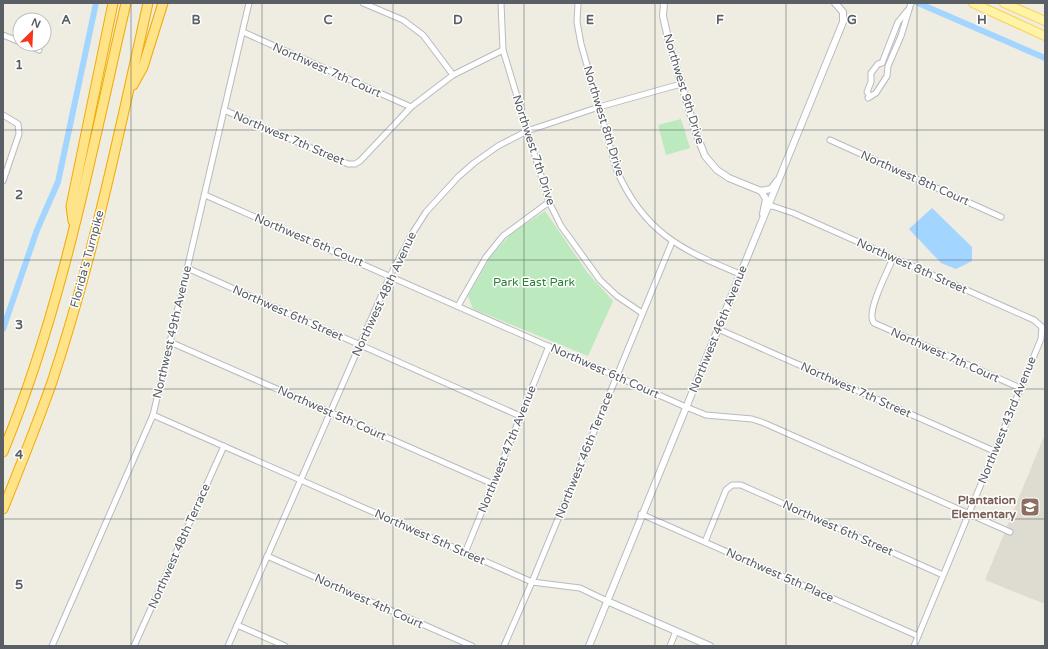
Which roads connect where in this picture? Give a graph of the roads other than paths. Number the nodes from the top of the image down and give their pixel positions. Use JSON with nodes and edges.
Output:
{"nodes":[{"id":1,"x":113,"y":3,"type":"edge"},
{"id":2,"x":126,"y":3,"type":"edge"},
{"id":3,"x":148,"y":3,"type":"edge"},
{"id":4,"x":163,"y":3,"type":"edge"},
{"id":5,"x":249,"y":3,"type":"edge"},
{"id":6,"x":364,"y":3,"type":"edge"},
{"id":7,"x":501,"y":3,"type":"edge"},
{"id":8,"x":578,"y":3,"type":"edge"},
{"id":9,"x":664,"y":3,"type":"edge"},
{"id":10,"x":835,"y":3,"type":"edge"},
{"id":11,"x":911,"y":3,"type":"edge"},
{"id":12,"x":973,"y":3,"type":"edge"},
{"id":13,"x":1004,"y":3,"type":"edge"},
{"id":14,"x":908,"y":10,"type":"junction"},
{"id":15,"x":1045,"y":21,"type":"edge"},
{"id":16,"x":243,"y":32,"type":"junction"},
{"id":17,"x":1045,"y":36,"type":"edge"},
{"id":18,"x":503,"y":50,"type":"junction"},
{"id":19,"x":453,"y":75,"type":"junction"},
{"id":20,"x":871,"y":82,"type":"junction"},
{"id":21,"x":681,"y":84,"type":"junction"},
{"id":22,"x":880,"y":86,"type":"junction"},
{"id":23,"x":128,"y":93,"type":"junction"},
{"id":24,"x":411,"y":107,"type":"junction"},
{"id":25,"x":599,"y":107,"type":"junction"},
{"id":26,"x":224,"y":110,"type":"junction"},
{"id":27,"x":3,"y":115,"type":"edge"},
{"id":28,"x":527,"y":131,"type":"junction"},
{"id":29,"x":830,"y":140,"type":"dead end"},
{"id":30,"x":778,"y":179,"type":"junction"},
{"id":31,"x":3,"y":181,"type":"edge"},
{"id":32,"x":760,"y":191,"type":"junction"},
{"id":33,"x":205,"y":195,"type":"junction"},
{"id":34,"x":774,"y":195,"type":"junction"},
{"id":35,"x":549,"y":202,"type":"junction"},
{"id":36,"x":766,"y":207,"type":"junction"},
{"id":37,"x":780,"y":209,"type":"junction"},
{"id":38,"x":1001,"y":217,"type":"dead end"},
{"id":39,"x":74,"y":226,"type":"junction"},
{"id":40,"x":672,"y":242,"type":"junction"},
{"id":41,"x":893,"y":258,"type":"junction"},
{"id":42,"x":187,"y":268,"type":"junction"},
{"id":43,"x":740,"y":274,"type":"junction"},
{"id":44,"x":390,"y":276,"type":"junction"},
{"id":45,"x":458,"y":306,"type":"junction"},
{"id":46,"x":642,"y":313,"type":"junction"},
{"id":47,"x":1042,"y":327,"type":"joint"},
{"id":48,"x":718,"y":329,"type":"junction"},
{"id":49,"x":170,"y":342,"type":"junction"},
{"id":50,"x":360,"y":344,"type":"junction"},
{"id":51,"x":548,"y":346,"type":"junction"},
{"id":52,"x":616,"y":376,"type":"junction"},
{"id":53,"x":1020,"y":388,"type":"junction"},
{"id":54,"x":686,"y":407,"type":"junction"},
{"id":55,"x":330,"y":412,"type":"junction"},
{"id":56,"x":153,"y":415,"type":"junction"},
{"id":57,"x":520,"y":416,"type":"junction"},
{"id":58,"x":224,"y":446,"type":"junction"},
{"id":59,"x":994,"y":451,"type":"junction"},
{"id":60,"x":3,"y":452,"type":"edge"},
{"id":61,"x":300,"y":480,"type":"junction"},
{"id":62,"x":493,"y":484,"type":"junction"},
{"id":63,"x":3,"y":509,"type":"edge"},
{"id":64,"x":968,"y":513,"type":"junction"},
{"id":65,"x":642,"y":514,"type":"junction"},
{"id":66,"x":1010,"y":532,"type":"dead end"},
{"id":67,"x":705,"y":542,"type":"junction"},
{"id":68,"x":465,"y":553,"type":"junction"},
{"id":69,"x":267,"y":556,"type":"junction"},
{"id":70,"x":943,"y":575,"type":"junction"},
{"id":71,"x":532,"y":582,"type":"junction"},
{"id":72,"x":607,"y":601,"type":"junction"},
{"id":73,"x":237,"y":625,"type":"junction"},
{"id":74,"x":676,"y":631,"type":"junction"},
{"id":75,"x":918,"y":636,"type":"junction"},
{"id":76,"x":52,"y":646,"type":"edge"},
{"id":77,"x":134,"y":646,"type":"edge"},
{"id":78,"x":228,"y":646,"type":"edge"},
{"id":79,"x":285,"y":646,"type":"edge"},
{"id":80,"x":472,"y":646,"type":"edge"},
{"id":81,"x":504,"y":646,"type":"edge"},
{"id":82,"x":589,"y":646,"type":"edge"},
{"id":83,"x":670,"y":646,"type":"edge"},
{"id":84,"x":710,"y":646,"type":"edge"},
{"id":85,"x":914,"y":646,"type":"edge"}],
"edges":[{"from":1,"to":39,"type":"highway"},
{"from":2,"to":39,"type":"highway","name":"Florida's Turnpike"},
{"from":3,"to":23,"type":"highway","name":"Florida's Turnpike"},
{"from":4,"to":23,"type":"highway"},
{"from":5,"to":16,"type":"street","name":"Northwest 49th Avenue"},
{"from":6,"to":19,"type":"street"},
{"from":7,"to":18,"type":"street","name":"Northwest 7th Drive"},
{"from":8,"to":25,"type":"street","name":"Northwest 8th Drive"},
{"from":9,"to":21,"type":"street","name":"Northwest 9th Drive"},
{"from":10,"to":30,"type":"street"},
{"from":11,"to":14,"type":"street"},
{"from":12,"to":17,"type":"main road"},
{"from":13,"to":15,"type":"main road"},
{"from":14,"to":20,"type":"street"},
{"from":14,"to":22,"type":"street"},
{"from":16,"to":24,"type":"street","name":"Northwest 7th Court"},
{"from":16,"to":26,"type":"street","name":"Northwest 49th Avenue"},
{"from":18,"to":19,"type":"street"},
{"from":18,"to":28,"type":"street","name":"Northwest 7th Drive"},
{"from":19,"to":24,"type":"street"},
{"from":20,"to":22,"type":"street"},
{"from":20,"to":22,"type":"street"},
{"from":21,"to":25,"type":"street","name":"Northwest 48th Avenue"},
{"from":21,"to":32,"type":"street","name":"Northwest 9th Drive"},
{"from":23,"to":63,"type":"highway","name":"Florida's Turnpike"},
{"from":24,"to":26,"type":"street","name":"Northwest 7th Street"},
{"from":25,"to":28,"type":"street","name":"Northwest 48th Avenue"},
{"from":25,"to":40,"type":"street","name":"Northwest 8th Drive"},
{"from":26,"to":33,"type":"street","name":"Northwest 49th Avenue"},
{"from":27,"to":31,"type":"street"},
{"from":28,"to":35,"type":"street","name":"Northwest 7th Drive"},
{"from":28,"to":44,"type":"street","name":"Northwest 48th Avenue"},
{"from":29,"to":38,"type":"street","name":"Northwest 8th Court"},
{"from":30,"to":32,"type":"street"},
{"from":30,"to":34,"type":"street"},
{"from":32,"to":36,"type":"street"},
{"from":33,"to":42,"type":"street","name":"Northwest 49th Avenue"},
{"from":33,"to":44,"type":"street","name":"Northwest 6th Court"},
{"from":34,"to":36,"type":"street"},
{"from":34,"to":37,"type":"street"},
{"from":35,"to":45,"type":"street"},
{"from":35,"to":46,"type":"street","name":"Northwest 7th Drive"},
{"from":36,"to":37,"type":"street","name":"Northwest 8th Street"},
{"from":36,"to":43,"type":"street","name":"Northwest 46th Avenue"},
{"from":37,"to":41,"type":"street","name":"Northwest 8th Street"},
{"from":39,"to":60,"type":"highway","name":"Florida's Turnpike"},
{"from":40,"to":43,"type":"street","name":"Northwest 8th Drive"},
{"from":40,"to":46,"type":"street","name":"Northwest 46th Terrace"},
{"from":41,"to":47,"type":"street","name":"Northwest 8th Street"},
{"from":41,"to":53,"type":"street","name":"Northwest 7th Court"},
{"from":42,"to":49,"type":"street","name":"Northwest 49th Avenue"},
{"from":42,"to":50,"type":"street","name":"Northwest 6th Street"},
{"from":43,"to":48,"type":"street","name":"Northwest 46th Avenue"},
{"from":44,"to":45,"type":"street","name":"Northwest 6th Court"},
{"from":44,"to":50,"type":"street","name":"Northwest 48th Avenue"},
{"from":45,"to":51,"type":"street","name":"Northwest 6th Court"},
{"from":46,"to":52,"type":"street","name":"Northwest 46th Terrace"},
{"from":47,"to":53,"type":"street","name":"Northwest 43rd Avenue"},
{"from":48,"to":54,"type":"street","name":"Northwest 46th Avenue"},
{"from":48,"to":59,"type":"street","name":"Northwest 7th Street"},
{"from":49,"to":55,"type":"street","name":"Northwest 5th Court"},
{"from":49,"to":56,"type":"street","name":"Northwest 49th Avenue"},
{"from":50,"to":55,"type":"street","name":"Northwest 48th Avenue"},
{"from":50,"to":57,"type":"street","name":"Northwest 6th Street"},
{"from":51,"to":52,"type":"street","name":"Northwest 6th Court"},
{"from":51,"to":57,"type":"street","name":"Northwest 47th Avenue"},
{"from":52,"to":54,"type":"street","name":"Northwest 6th Court"},
{"from":52,"to":71,"type":"street","name":"Northwest 46th Terrace"},
{"from":53,"to":59,"type":"street","name":"Northwest 43rd Avenue"},
{"from":54,"to":64,"type":"street","name":"Northwest 6th Court"},
{"from":54,"to":65,"type":"street","name":"Northwest 46th Avenue"},
{"from":55,"to":61,"type":"street","name":"Northwest 48th Avenue"},
{"from":55,"to":62,"type":"street","name":"Northwest 5th Court"},
{"from":56,"to":58,"type":"street","name":"Northwest 5th Street"},
{"from":56,"to":76,"type":"street","name":"Northwest 49th Avenue"},
{"from":57,"to":62,"type":"street","name":"Northwest 47th Avenue"},
{"from":58,"to":61,"type":"street","name":"Northwest 5th Street"},
{"from":58,"to":77,"type":"street","name":"Northwest 48th Terrace"},
{"from":59,"to":64,"type":"street","name":"Northwest 43rd Avenue"},
{"from":61,"to":68,"type":"street","name":"Northwest 5th Street"},
{"from":61,"to":69,"type":"street","name":"Northwest 48th Avenue"},
{"from":62,"to":68,"type":"street","name":"Northwest 47th Avenue"},
{"from":64,"to":66,"type":"street","name":"Northwest 6th Court"},
{"from":64,"to":70,"type":"street","name":"Northwest 43rd Avenue"},
{"from":65,"to":67,"type":"street","name":"Northwest 5th Place"},
{"from":65,"to":72,"type":"street","name":"Northwest 46th Avenue"},
{"from":67,"to":70,"type":"street","name":"Northwest 6th Street"},
{"from":67,"to":75,"type":"street","name":"Northwest 5th Place"},
{"from":68,"to":71,"type":"street","name":"Northwest 5th Street"},
{"from":69,"to":73,"type":"street","name":"Northwest 48th Avenue"},
{"from":69,"to":80,"type":"street","name":"Northwest 4th Court"},
{"from":70,"to":75,"type":"street","name":"Northwest 43rd Avenue"},
{"from":71,"to":72,"type":"street","name":"Northwest 5th Street"},
{"from":71,"to":81,"type":"street","name":"Northwest 46th Terrace"},
{"from":72,"to":74,"type":"street","name":"Northwest 5th Street"},
{"from":72,"to":82,"type":"street","name":"Northwest 46th Avenue"},
{"from":73,"to":78,"type":"street","name":"Northwest 48th Avenue"},
{"from":73,"to":79,"type":"street"},
{"from":74,"to":83,"type":"street"},
{"from":74,"to":84,"type":"street","name":"Northwest 5th Street"},
{"from":75,"to":85,"type":"street","name":"Northwest 43rd Avenue"}]}
